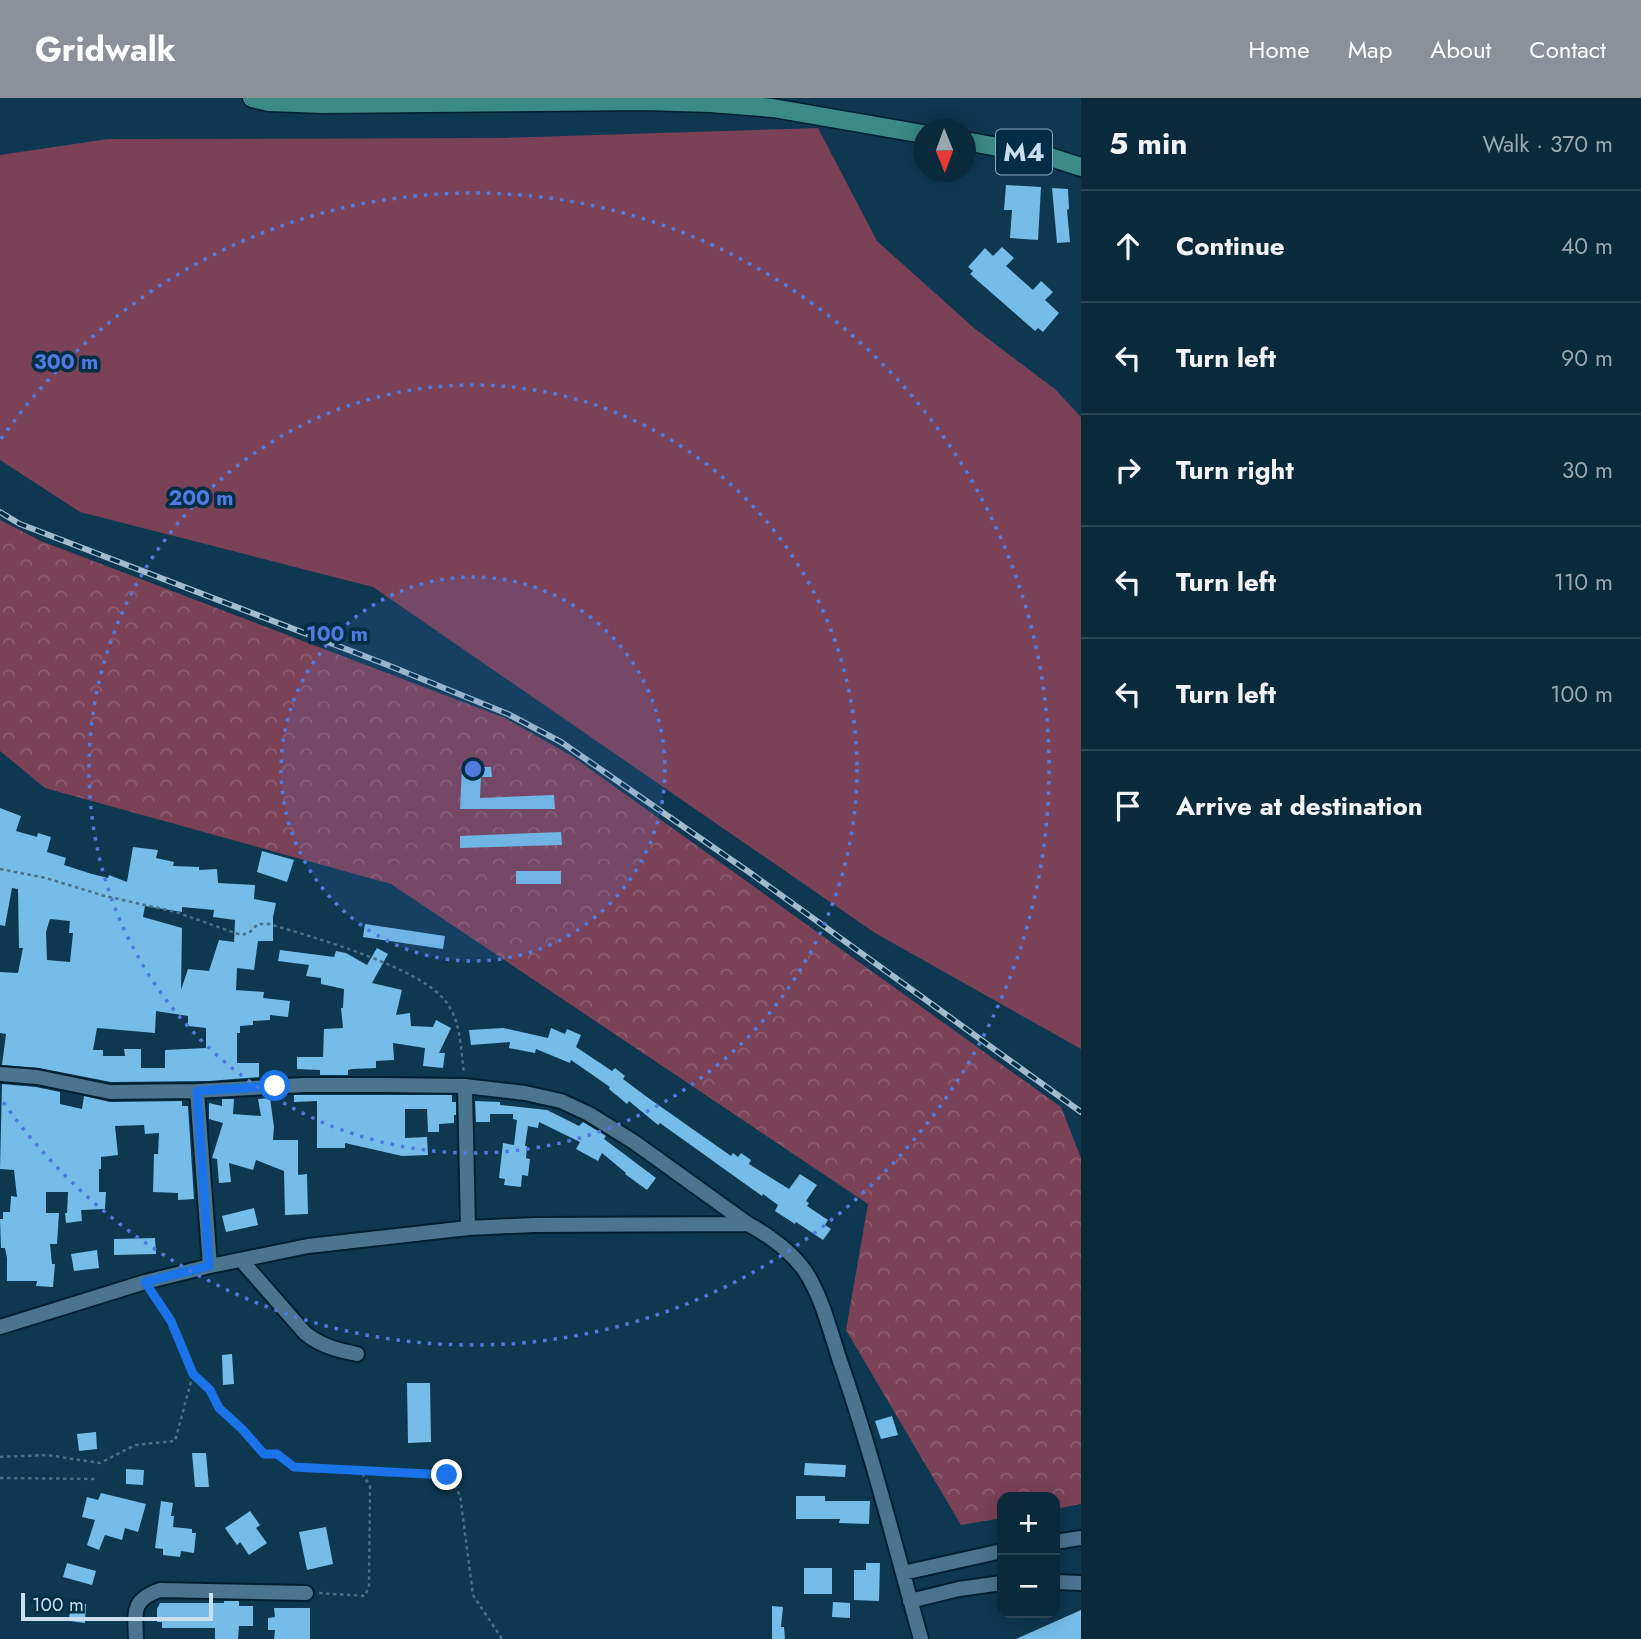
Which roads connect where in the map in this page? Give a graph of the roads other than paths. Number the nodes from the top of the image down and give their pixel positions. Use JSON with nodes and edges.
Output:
{"nodes":[{"id":1,"x":252,"y":98,"type":"edge"},
{"id":2,"x":773,"y":103,"type":"edge"},
{"id":3,"x":913,"y":132,"type":"edge"},
{"id":4,"x":976,"y":143,"type":"edge"},
{"id":5,"x":1081,"y":167,"type":"edge"},
{"id":6,"x":0,"y":1074,"type":"edge"},
{"id":7,"x":466,"y":1086,"type":"junction"},
{"id":8,"x":197,"y":1091,"type":"junction"},
{"id":9,"x":748,"y":1224,"type":"junction"},
{"id":10,"x":468,"y":1228,"type":"junction"},
{"id":11,"x":241,"y":1261,"type":"junction"},
{"id":12,"x":209,"y":1266,"type":"junction"},
{"id":13,"x":0,"y":1327,"type":"edge"},
{"id":14,"x":357,"y":1354,"type":"dead end"},
{"id":15,"x":1081,"y":1538,"type":"edge"},
{"id":16,"x":1060,"y":1541,"type":"edge"},
{"id":17,"x":997,"y":1552,"type":"edge"},
{"id":18,"x":903,"y":1573,"type":"junction"},
{"id":19,"x":1060,"y":1582,"type":"edge"},
{"id":20,"x":1081,"y":1583,"type":"edge"},
{"id":21,"x":997,"y":1584,"type":"edge"},
{"id":22,"x":306,"y":1593,"type":"road end"},
{"id":23,"x":910,"y":1601,"type":"junction"},
{"id":24,"x":136,"y":1639,"type":"edge"},
{"id":25,"x":921,"y":1639,"type":"edge"}],
"edges":[{"from":1,"to":2,"type":"main road"},
{"from":2,"to":3,"type":"main road"},
{"from":4,"to":5,"type":"main road","number":"M4"},
{"from":6,"to":8,"type":"street"},
{"from":7,"to":8,"type":"street"},
{"from":7,"to":9,"type":"street"},
{"from":7,"to":10,"type":"street"},
{"from":8,"to":12,"type":"street"},
{"from":9,"to":10,"type":"street"},
{"from":9,"to":18,"type":"street"},
{"from":10,"to":11,"type":"street"},
{"from":11,"to":12,"type":"street"},
{"from":11,"to":14,"type":"street"},
{"from":12,"to":13,"type":"street"},
{"from":15,"to":16,"type":"street"},
{"from":17,"to":18,"type":"street"},
{"from":18,"to":23,"type":"street"},
{"from":19,"to":20,"type":"street"},
{"from":21,"to":23,"type":"street"},
{"from":22,"to":24,"type":"street"},
{"from":23,"to":25,"type":"street"}]}
